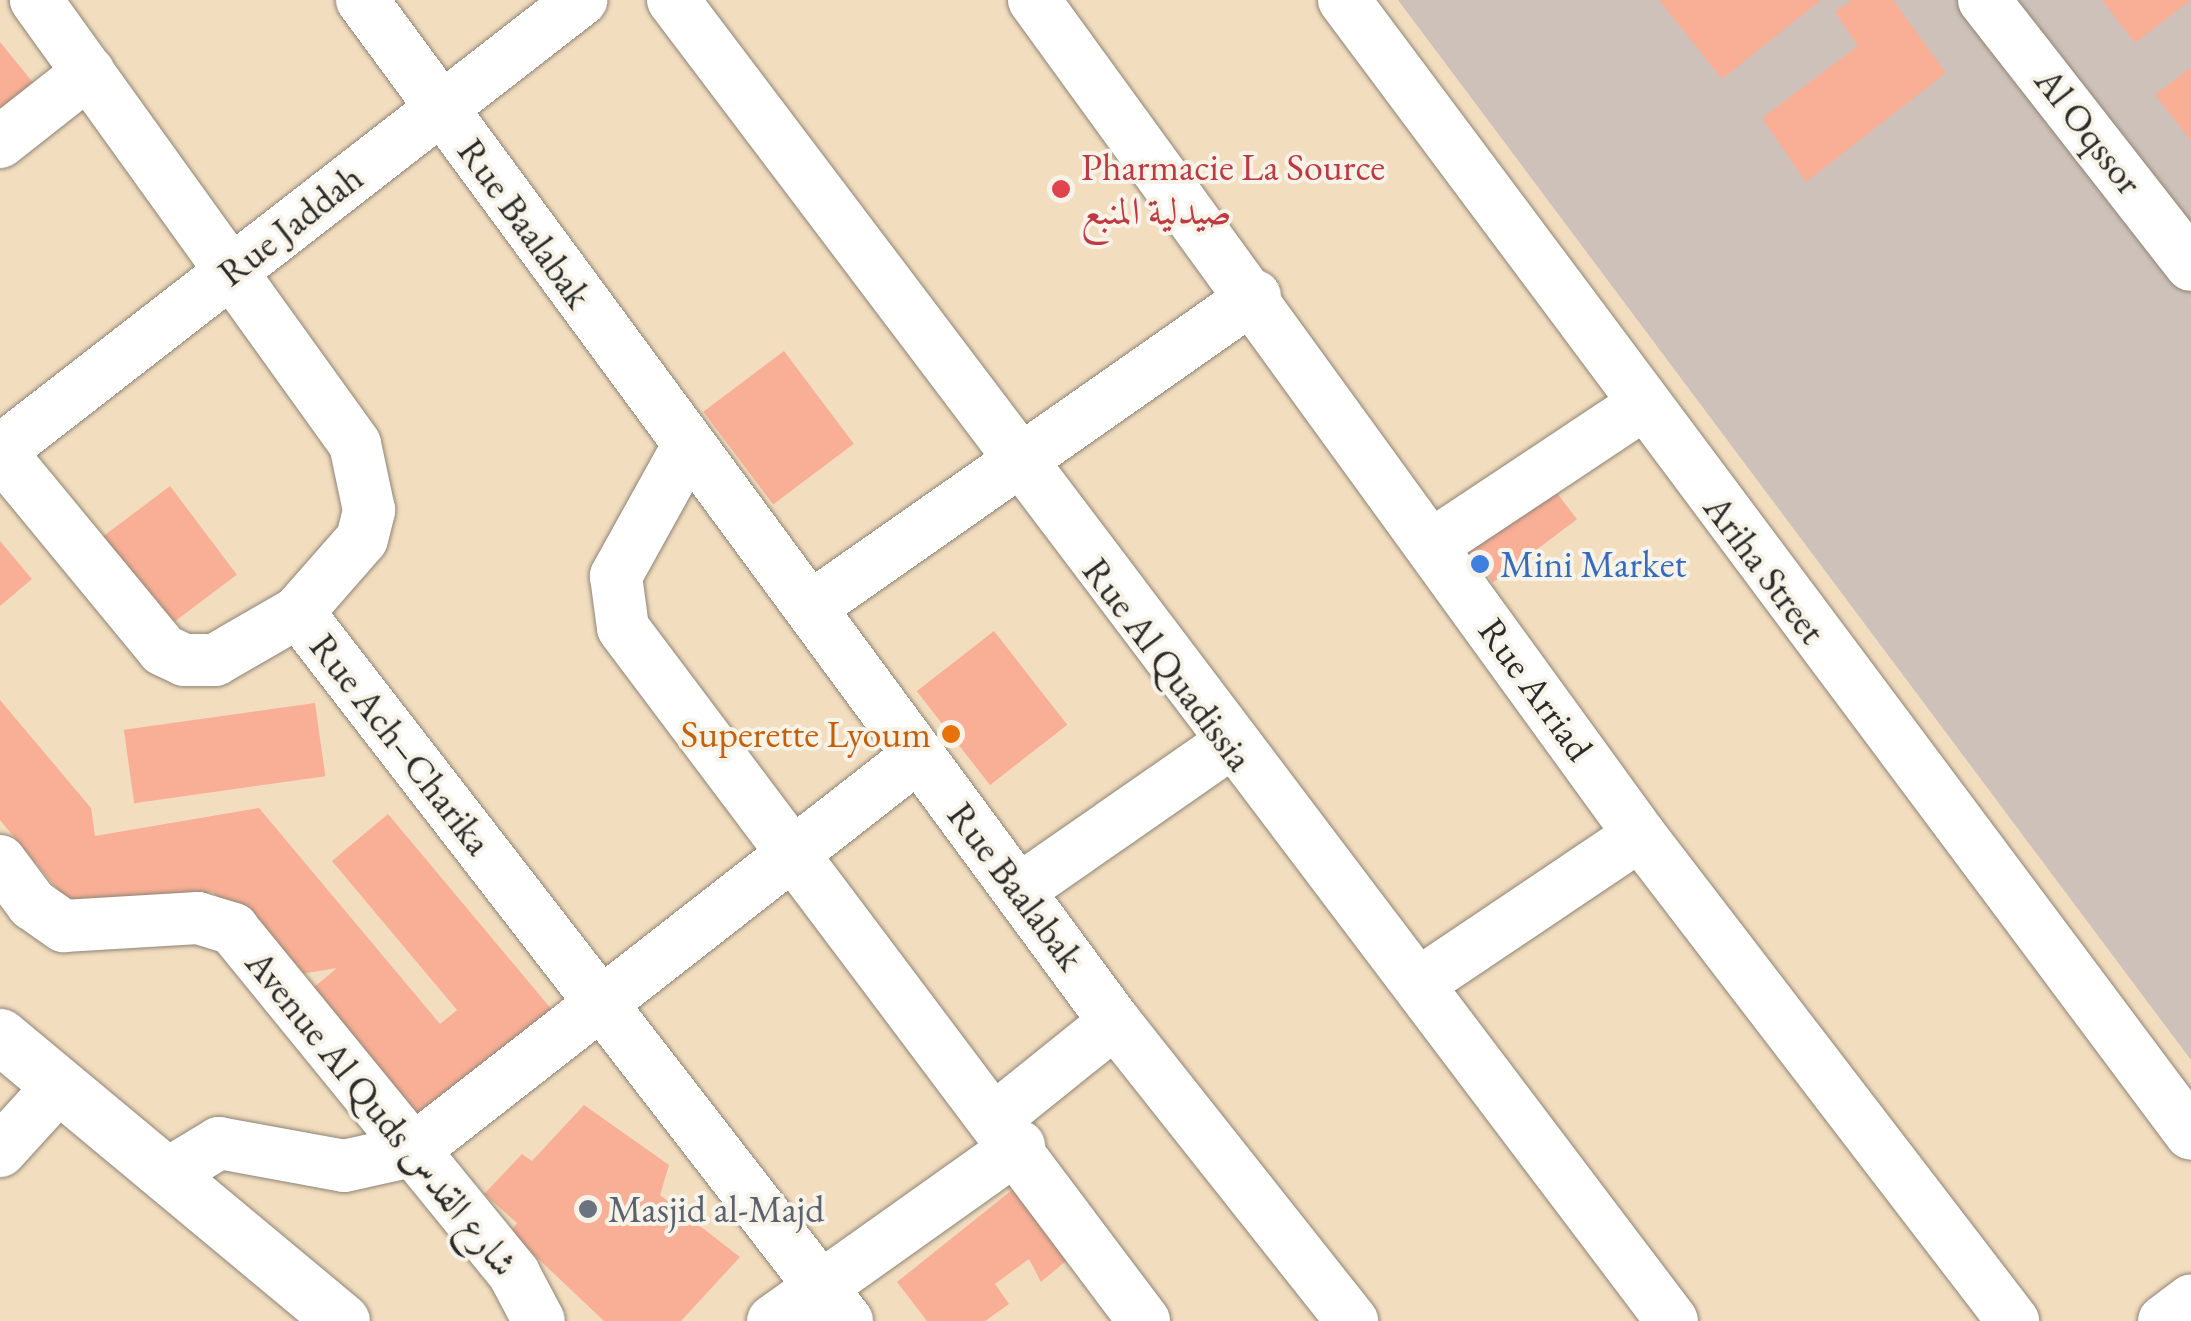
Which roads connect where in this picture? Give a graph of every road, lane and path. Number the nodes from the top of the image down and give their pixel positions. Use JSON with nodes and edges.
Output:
{"nodes":[{"id":1,"x":36,"y":0,"type":"edge"},
{"id":2,"x":362,"y":0,"type":"edge"},
{"id":3,"x":581,"y":0,"type":"edge"},
{"id":4,"x":673,"y":0,"type":"edge"},
{"id":5,"x":1034,"y":0,"type":"edge"},
{"id":6,"x":1344,"y":0,"type":"edge"},
{"id":7,"x":1984,"y":0,"type":"edge"},
{"id":8,"x":89,"y":72,"type":"junction"},
{"id":9,"x":442,"y":108,"type":"junction"},
{"id":10,"x":0,"y":142,"type":"edge"},
{"id":11,"x":2191,"y":265,"type":"edge"},
{"id":12,"x":231,"y":271,"type":"junction"},
{"id":13,"x":1255,"y":296,"type":"junction"},
{"id":14,"x":1640,"y":407,"type":"junction"},
{"id":15,"x":688,"y":446,"type":"junction"},
{"id":16,"x":0,"y":451,"type":"edge"},
{"id":17,"x":1018,"y":461,"type":"junction"},
{"id":18,"x":1432,"y":545,"type":"junction"},
{"id":19,"x":812,"y":607,"type":"junction"},
{"id":20,"x":298,"y":612,"type":"junction"},
{"id":21,"x":1228,"y":746,"type":"junction"},
{"id":22,"x":918,"y":756,"type":"junction"},
{"id":23,"x":1640,"y":835,"type":"junction"},
{"id":24,"x":796,"y":851,"type":"junction"},
{"id":25,"x":0,"y":861,"type":"edge"},
{"id":26,"x":1022,"y":888,"type":"junction"},
{"id":27,"x":1418,"y":984,"type":"junction"},
{"id":28,"x":600,"y":998,"type":"junction"},
{"id":29,"x":1116,"y":1022,"type":"junction"},
{"id":30,"x":0,"y":1036,"type":"edge"},
{"id":31,"x":60,"y":1085,"type":"junction"},
{"id":32,"x":1008,"y":1131,"type":"junction"},
{"id":33,"x":2191,"y":1134,"type":"edge"},
{"id":34,"x":0,"y":1151,"type":"edge"},
{"id":35,"x":412,"y":1152,"type":"junction"},
{"id":36,"x":166,"y":1175,"type":"junction"},
{"id":37,"x":2191,"y":1300,"type":"edge"},
{"id":38,"x":834,"y":1303,"type":"edge"},
{"id":39,"x":342,"y":1321,"type":"edge"},
{"id":40,"x":539,"y":1321,"type":"edge"},
{"id":41,"x":773,"y":1321,"type":"edge"},
{"id":42,"x":1144,"y":1321,"type":"edge"},
{"id":43,"x":1352,"y":1321,"type":"edge"},
{"id":44,"x":1672,"y":1321,"type":"edge"},
{"id":45,"x":2012,"y":1321,"type":"edge"},
{"id":46,"x":2164,"y":1321,"type":"edge"}],
"edges":[{"from":1,"to":8,"type":"street","name":"Rue Ach–Charika"},
{"from":2,"to":9,"type":"street","name":"Rue Baalabak"},
{"from":3,"to":9,"type":"street","name":"Rue Jaddah"},
{"from":4,"to":17,"type":"street","name":"Rue Al Quadissia"},
{"from":5,"to":13,"type":"street","name":"Rue Arriad"},
{"from":6,"to":14,"type":"street","name":"Ariha Street"},
{"from":7,"to":11,"type":"street","name":"Al Oqssor"},
{"from":8,"to":10,"type":"street"},
{"from":8,"to":12,"type":"street","name":"Rue Ach–Charika"},
{"from":9,"to":12,"type":"street","name":"Rue Jaddah"},
{"from":9,"to":15,"type":"street","name":"Rue Baalabak"},
{"from":12,"to":16,"type":"street","name":"Rue Jaddah"},
{"from":12,"to":20,"type":"street","name":"Rue Ach–Charika"},
{"from":13,"to":17,"type":"street"},
{"from":13,"to":18,"type":"street","name":"Rue Arriad"},
{"from":14,"to":18,"type":"street"},
{"from":14,"to":33,"type":"street","name":"Ariha Street"},
{"from":15,"to":19,"type":"street","name":"Rue Baalabak"},
{"from":15,"to":24,"type":"street"},
{"from":16,"to":20,"type":"street"},
{"from":17,"to":19,"type":"street"},
{"from":17,"to":21,"type":"street","name":"Rue Al Quadissia"},
{"from":18,"to":23,"type":"street","name":"Rue Arriad"},
{"from":19,"to":22,"type":"street","name":"Rue Baalabak"},
{"from":20,"to":28,"type":"street","name":"Rue Ach–Charika"},
{"from":21,"to":26,"type":"street"},
{"from":21,"to":27,"type":"street","name":"Rue Al Quadissia"},
{"from":22,"to":24,"type":"street"},
{"from":22,"to":26,"type":"street","name":"Rue Baalabak"},
{"from":23,"to":27,"type":"street"},
{"from":23,"to":45,"type":"street","name":"Rue Arriad"},
{"from":24,"to":28,"type":"street"},
{"from":24,"to":32,"type":"street"},
{"from":25,"to":35,"type":"street","name":"Avenue Al Quds شارع القدس"},
{"from":26,"to":29,"type":"street","name":"Rue Baalabak"},
{"from":27,"to":44,"type":"street","name":"Rue Al Quadissia"},
{"from":28,"to":35,"type":"street"},
{"from":28,"to":38,"type":"street","name":"Rue Ach–Charika"},
{"from":29,"to":32,"type":"street"},
{"from":29,"to":43,"type":"street","name":"Rue Baalabak"},
{"from":30,"to":31,"type":"main road"},
{"from":31,"to":34,"type":"street"},
{"from":31,"to":36,"type":"main road"},
{"from":32,"to":38,"type":"street"},
{"from":32,"to":42,"type":"street"},
{"from":35,"to":36,"type":"street"},
{"from":35,"to":40,"type":"street","name":"Avenue Al Quds شارع القدس"},
{"from":36,"to":39,"type":"main road"},
{"from":37,"to":46,"type":"street"},
{"from":38,"to":41,"type":"street"}]}
